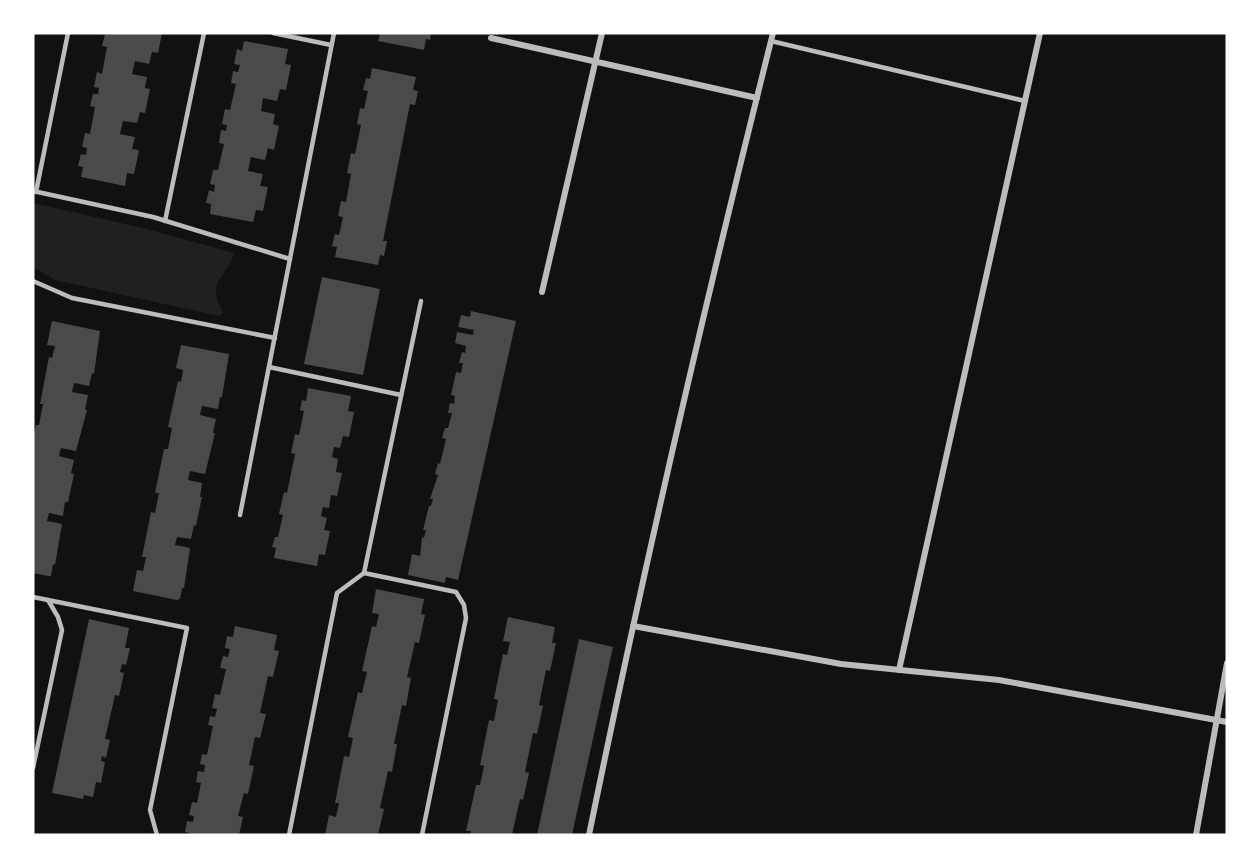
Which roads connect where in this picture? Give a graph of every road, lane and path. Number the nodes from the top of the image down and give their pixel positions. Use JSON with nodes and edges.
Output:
{"nodes":[{"id":1,"x":69,"y":33,"type":"edge"},
{"id":2,"x":204,"y":33,"type":"edge"},
{"id":3,"x":273,"y":33,"type":"edge"},
{"id":4,"x":334,"y":33,"type":"edge"},
{"id":5,"x":602,"y":33,"type":"edge"},
{"id":6,"x":773,"y":33,"type":"edge"},
{"id":7,"x":1040,"y":33,"type":"edge"},
{"id":8,"x":491,"y":38,"type":"dead end"},
{"id":9,"x":771,"y":41,"type":"junction"},
{"id":10,"x":331,"y":45,"type":"junction"},
{"id":11,"x":596,"y":62,"type":"junction"},
{"id":12,"x":757,"y":98,"type":"junction"},
{"id":13,"x":1025,"y":101,"type":"junction"},
{"id":14,"x":35,"y":191,"type":"edge"},
{"id":15,"x":165,"y":221,"type":"junction"},
{"id":16,"x":290,"y":259,"type":"junction"},
{"id":17,"x":33,"y":281,"type":"edge"},
{"id":18,"x":542,"y":292,"type":"dead end"},
{"id":19,"x":421,"y":301,"type":"dead end"},
{"id":20,"x":275,"y":338,"type":"junction"},
{"id":21,"x":269,"y":367,"type":"junction"},
{"id":22,"x":401,"y":395,"type":"junction"},
{"id":23,"x":240,"y":515,"type":"dead end"},
{"id":24,"x":364,"y":573,"type":"junction"},
{"id":25,"x":33,"y":597,"type":"edge"},
{"id":26,"x":47,"y":600,"type":"junction"},
{"id":27,"x":633,"y":626,"type":"junction"},
{"id":28,"x":1227,"y":663,"type":"edge"},
{"id":29,"x":899,"y":670,"type":"junction"},
{"id":30,"x":1216,"y":720,"type":"junction"},
{"id":31,"x":1227,"y":722,"type":"edge"},
{"id":32,"x":33,"y":768,"type":"edge"},
{"id":33,"x":157,"y":835,"type":"edge"},
{"id":34,"x":289,"y":835,"type":"edge"},
{"id":35,"x":422,"y":835,"type":"edge"},
{"id":36,"x":589,"y":835,"type":"edge"},
{"id":37,"x":1196,"y":835,"type":"edge"}],
"edges":[{"from":1,"to":14,"type":"lane"},
{"from":2,"to":15,"type":"lane"},
{"from":3,"to":10,"type":"lane"},
{"from":4,"to":10,"type":"lane"},
{"from":5,"to":11,"type":"street"},
{"from":6,"to":9,"type":"street"},
{"from":7,"to":13,"type":"street"},
{"from":8,"to":11,"type":"street"},
{"from":9,"to":12,"type":"street"},
{"from":9,"to":13,"type":"lane"},
{"from":10,"to":16,"type":"lane"},
{"from":11,"to":12,"type":"street"},
{"from":11,"to":18,"type":"street"},
{"from":12,"to":27,"type":"street"},
{"from":13,"to":29,"type":"street"},
{"from":14,"to":15,"type":"lane"},
{"from":15,"to":16,"type":"lane"},
{"from":16,"to":20,"type":"lane"},
{"from":17,"to":20,"type":"lane"},
{"from":19,"to":22,"type":"lane"},
{"from":20,"to":21,"type":"lane"},
{"from":21,"to":22,"type":"lane"},
{"from":21,"to":23,"type":"lane"},
{"from":22,"to":24,"type":"lane"},
{"from":24,"to":34,"type":"lane"},
{"from":24,"to":35,"type":"lane"},
{"from":25,"to":26,"type":"lane"},
{"from":26,"to":32,"type":"lane"},
{"from":26,"to":33,"type":"lane"},
{"from":27,"to":29,"type":"street"},
{"from":27,"to":36,"type":"street"},
{"from":28,"to":30,"type":"street"},
{"from":29,"to":30,"type":"street"},
{"from":30,"to":31,"type":"street"},
{"from":30,"to":37,"type":"street"}]}
